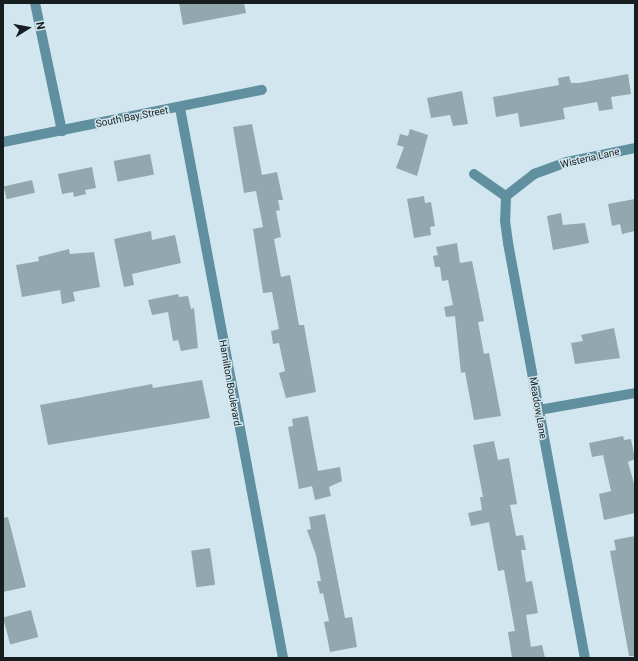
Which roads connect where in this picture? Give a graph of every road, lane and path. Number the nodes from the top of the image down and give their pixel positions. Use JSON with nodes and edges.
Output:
{"nodes":[{"id":1,"x":35,"y":3,"type":"edge"},
{"id":2,"x":262,"y":90,"type":"dead end"},
{"id":3,"x":180,"y":108,"type":"junction"},
{"id":4,"x":62,"y":131,"type":"junction"},
{"id":5,"x":3,"y":142,"type":"edge"},
{"id":6,"x":635,"y":148,"type":"edge"},
{"id":7,"x":474,"y":174,"type":"dead end"},
{"id":8,"x":506,"y":196,"type":"junction"},
{"id":9,"x":635,"y":393,"type":"edge"},
{"id":10,"x":539,"y":410,"type":"junction"},
{"id":11,"x":283,"y":658,"type":"edge"},
{"id":12,"x":585,"y":658,"type":"edge"}],
"edges":[{"from":1,"to":4,"type":"street"},
{"from":2,"to":3,"type":"street","name":"South Bay Street"},
{"from":3,"to":4,"type":"street","name":"South Bay Street"},
{"from":3,"to":11,"type":"street","name":"Hamilton Boulevard"},
{"from":4,"to":5,"type":"street","name":"South Bay Street"},
{"from":6,"to":8,"type":"street","name":"Wisteria Lane"},
{"from":7,"to":8,"type":"street"},
{"from":8,"to":10,"type":"street","name":"Meadow Lane"},
{"from":9,"to":10,"type":"street"},
{"from":10,"to":12,"type":"street","name":"Meadow Lane"}]}
